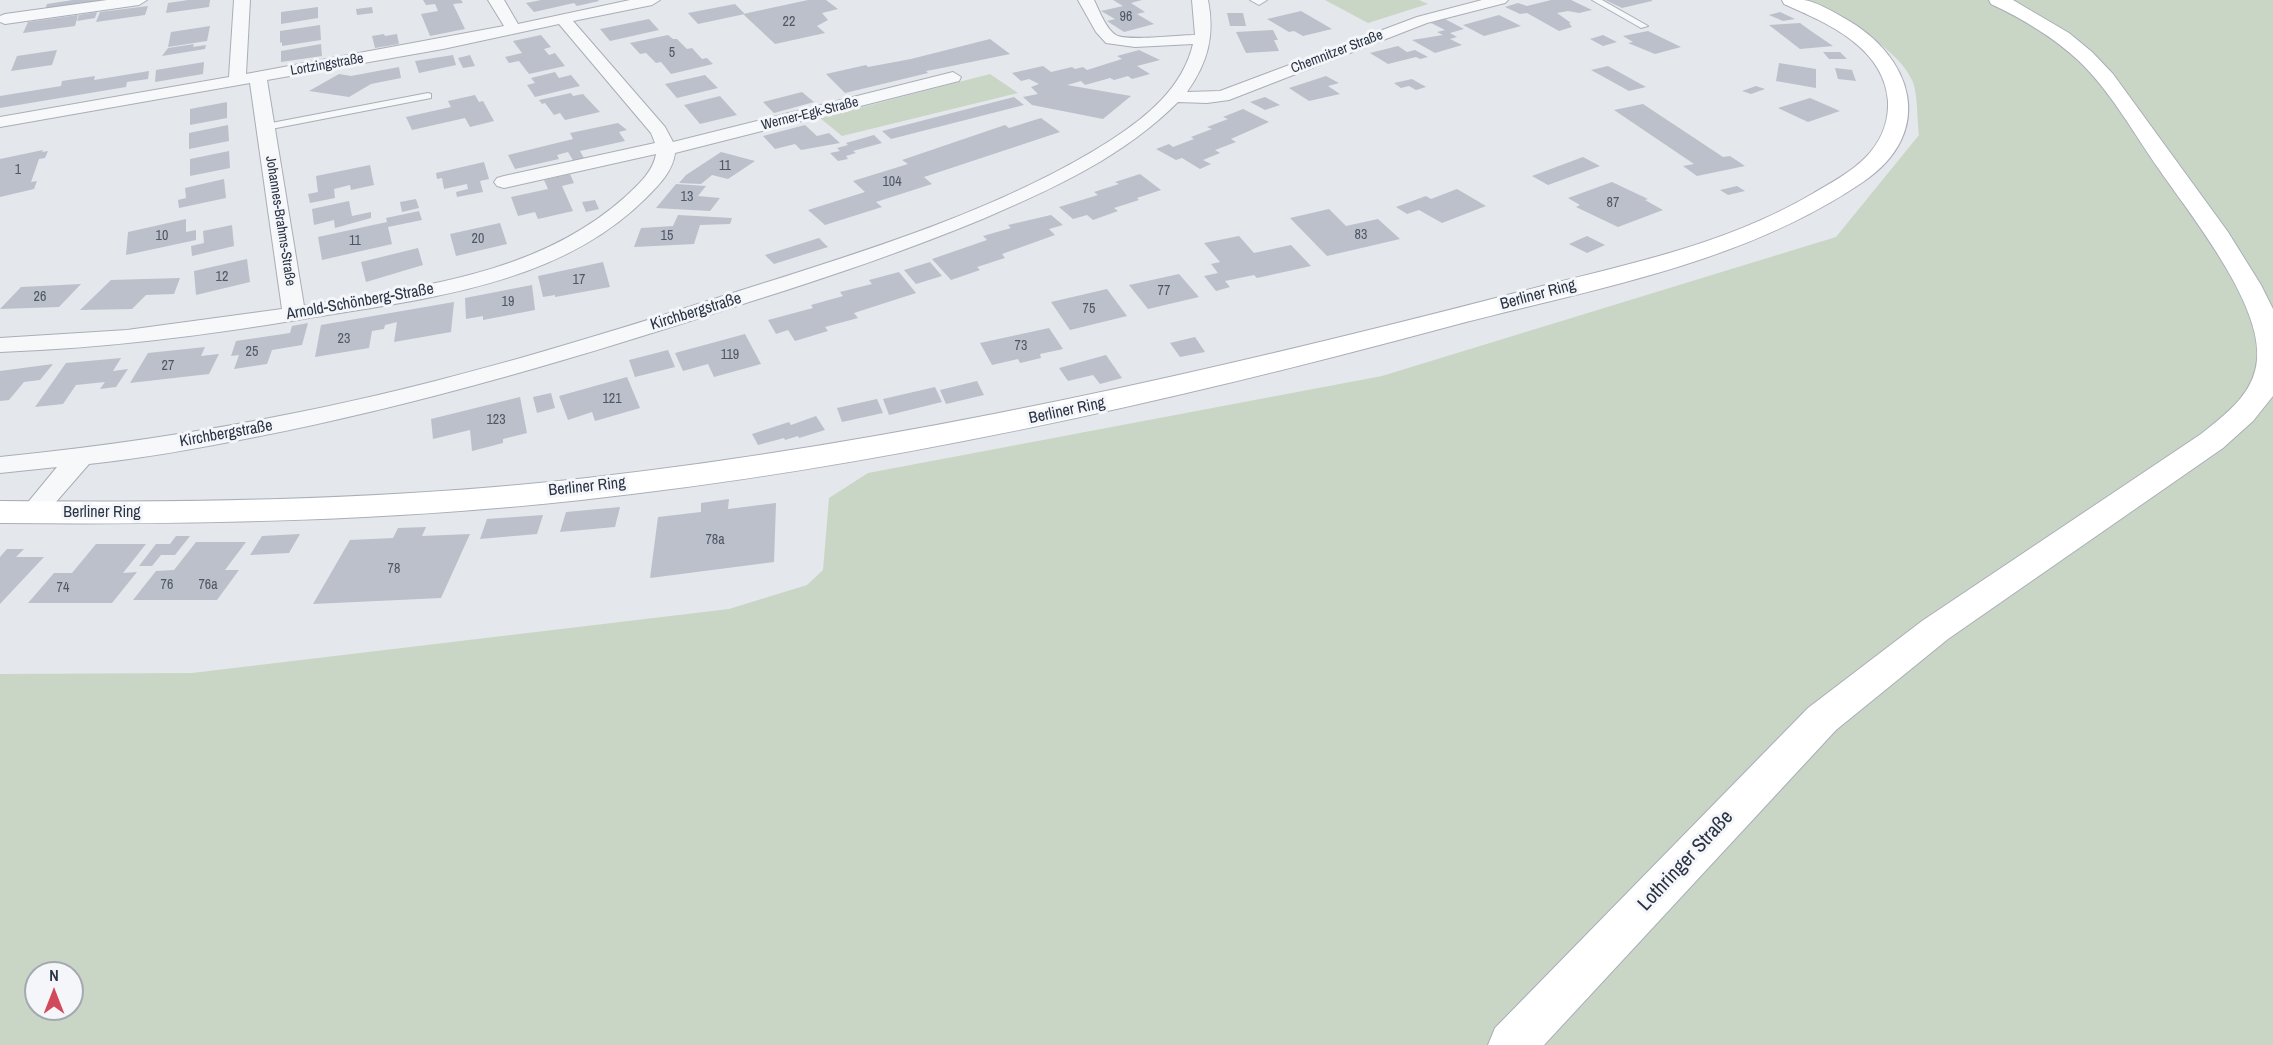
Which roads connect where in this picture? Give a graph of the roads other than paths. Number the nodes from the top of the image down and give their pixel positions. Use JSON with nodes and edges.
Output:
{"nodes":[{"id":1,"x":14,"y":0,"type":"edge"},
{"id":2,"x":139,"y":0,"type":"edge"},
{"id":3,"x":242,"y":0,"type":"edge"},
{"id":4,"x":496,"y":0,"type":"edge"},
{"id":5,"x":652,"y":0,"type":"edge"},
{"id":6,"x":1086,"y":0,"type":"edge"},
{"id":7,"x":1200,"y":0,"type":"edge"},
{"id":8,"x":1500,"y":0,"type":"edge"},
{"id":9,"x":1596,"y":0,"type":"edge"},
{"id":10,"x":1791,"y":0,"type":"edge"},
{"id":11,"x":1998,"y":0,"type":"edge"},
{"id":12,"x":564,"y":20,"type":"junction"},
{"id":13,"x":3,"y":24,"type":"edge"},
{"id":14,"x":1644,"y":26,"type":"dead end"},
{"id":15,"x":514,"y":30,"type":"junction"},
{"id":16,"x":1204,"y":39,"type":"junction"},
{"id":17,"x":258,"y":77,"type":"junction"},
{"id":18,"x":953,"y":77,"type":"dead end"},
{"id":19,"x":237,"y":81,"type":"junction"},
{"id":20,"x":428,"y":96,"type":"dead end"},
{"id":21,"x":1174,"y":97,"type":"junction"},
{"id":22,"x":0,"y":122,"type":"edge"},
{"id":23,"x":266,"y":127,"type":"junction"},
{"id":24,"x":667,"y":147,"type":"junction"},
{"id":25,"x":504,"y":182,"type":"dead end"},
{"id":26,"x":294,"y":314,"type":"junction"},
{"id":27,"x":0,"y":345,"type":"edge"},
{"id":28,"x":80,"y":458,"type":"junction"},
{"id":29,"x":0,"y":465,"type":"edge"},
{"id":30,"x":0,"y":512,"type":"edge"},
{"id":31,"x":33,"y":512,"type":"junction"},
{"id":32,"x":1512,"y":1045,"type":"edge"}],
"edges":[{"from":1,"to":13,"type":"street"},
{"from":2,"to":13,"type":"street"},
{"from":3,"to":19,"type":"street"},
{"from":4,"to":15,"type":"street"},
{"from":5,"to":12,"type":"street","name":"Lortzingstraße"},
{"from":6,"to":16,"type":"street"},
{"from":7,"to":16,"type":"street","name":"Kirchbergstraße"},
{"from":8,"to":21,"type":"street","name":"Chemnitzer Straße"},
{"from":9,"to":14,"type":"lane"},
{"from":10,"to":31,"type":"street","name":"Berliner Ring"},
{"from":11,"to":32,"type":"street","name":"Lothringer Straße"},
{"from":12,"to":15,"type":"street","name":"Lortzingstraße"},
{"from":12,"to":24,"type":"street"},
{"from":15,"to":17,"type":"street","name":"Lortzingstraße"},
{"from":16,"to":21,"type":"street","name":"Kirchbergstraße"},
{"from":17,"to":19,"type":"street","name":"Lortzingstraße"},
{"from":17,"to":23,"type":"street","name":"Johannes-Brahms-Straße"},
{"from":18,"to":24,"type":"street","name":"Werner-Egk-Straße"},
{"from":19,"to":22,"type":"street","name":"Lortzingstraße"},
{"from":20,"to":23,"type":"lane"},
{"from":21,"to":28,"type":"street","name":"Kirchbergstraße"},
{"from":23,"to":26,"type":"street","name":"Johannes-Brahms-Straße"},
{"from":24,"to":25,"type":"street"},
{"from":24,"to":26,"type":"street","name":"Arnold-Schönberg-Straße"},
{"from":26,"to":27,"type":"street","name":"Arnold-Schönberg-Straße"},
{"from":28,"to":29,"type":"street","name":"Kirchbergstraße"},
{"from":28,"to":31,"type":"street"},
{"from":30,"to":31,"type":"street","name":"Berliner Ring"}]}
